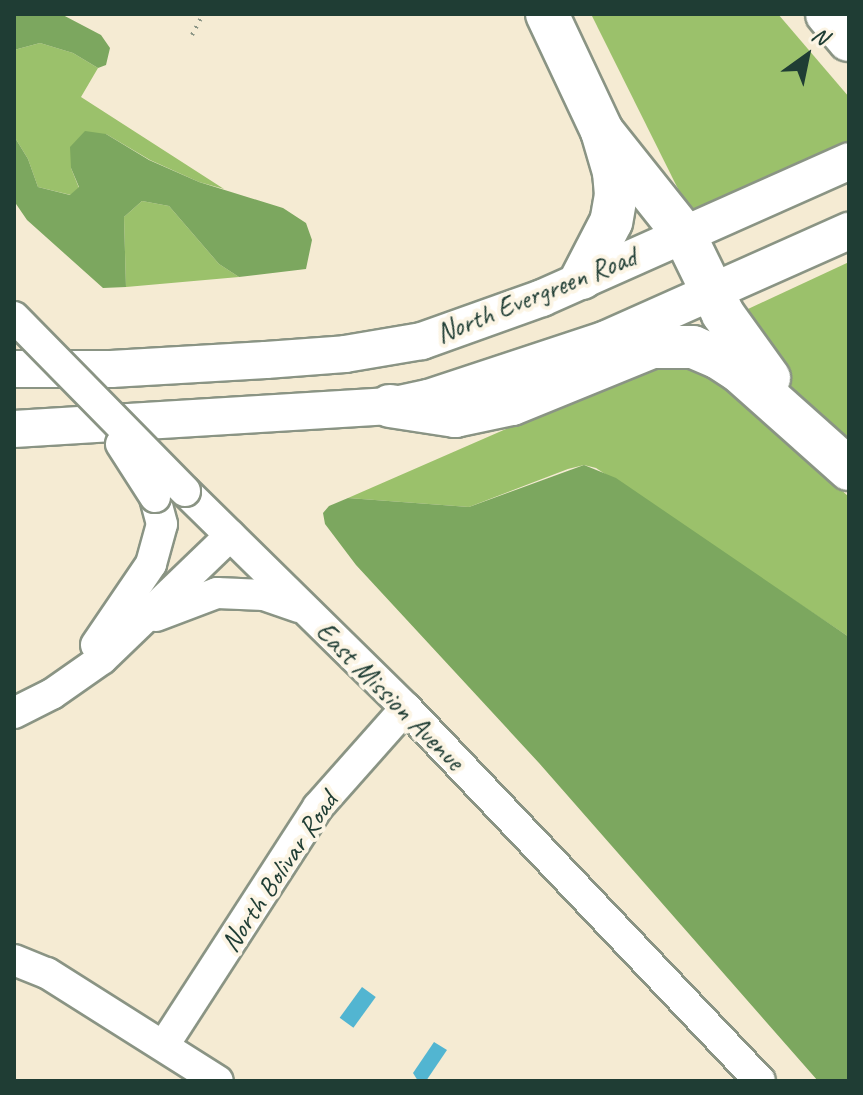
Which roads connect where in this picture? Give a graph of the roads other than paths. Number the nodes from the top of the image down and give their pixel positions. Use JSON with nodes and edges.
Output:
{"nodes":[{"id":1,"x":547,"y":14,"type":"edge"},
{"id":2,"x":827,"y":14,"type":"edge"},
{"id":3,"x":849,"y":40,"type":"edge"},
{"id":4,"x":602,"y":131,"type":"junction"},
{"id":5,"x":849,"y":161,"type":"edge"},
{"id":6,"x":849,"y":231,"type":"edge"},
{"id":7,"x":684,"y":234,"type":"junction"},
{"id":8,"x":582,"y":278,"type":"junction"},
{"id":9,"x":712,"y":291,"type":"junction"},
{"id":10,"x":14,"y":317,"type":"edge"},
{"id":11,"x":14,"y":369,"type":"edge"},
{"id":12,"x":90,"y":395,"type":"junction"},
{"id":13,"x":390,"y":406,"type":"junction"},
{"id":14,"x":14,"y":429,"type":"edge"},
{"id":15,"x":835,"y":457,"type":"edge"},
{"id":16,"x":230,"y":536,"type":"junction"},
{"id":17,"x":303,"y":609,"type":"junction"},
{"id":18,"x":137,"y":625,"type":"junction"},
{"id":19,"x":70,"y":683,"type":"junction"},
{"id":20,"x":406,"y":708,"type":"junction"},
{"id":21,"x":14,"y":713,"type":"edge"},
{"id":22,"x":14,"y":960,"type":"edge"},
{"id":23,"x":164,"y":1045,"type":"junction"},
{"id":24,"x":218,"y":1081,"type":"edge"},
{"id":25,"x":760,"y":1081,"type":"edge"}],
"edges":[{"from":1,"to":4,"type":"highway"},
{"from":2,"to":3,"type":"highway"},
{"from":4,"to":7,"type":"highway"},
{"from":4,"to":8,"type":"highway"},
{"from":5,"to":7,"type":"main road","name":"North Evergreen Road"},
{"from":6,"to":9,"type":"main road","name":"North Evergreen Road"},
{"from":7,"to":8,"type":"main road","name":"North Evergreen Road"},
{"from":7,"to":9,"type":"highway"},
{"from":8,"to":11,"type":"main road","name":"North Evergreen Road"},
{"from":9,"to":13,"type":"main road","name":"North Evergreen Road"},
{"from":9,"to":15,"type":"highway"},
{"from":10,"to":12,"type":"street","name":"East Mission Avenue","bridge":true},
{"from":12,"to":16,"type":"street","name":"East Mission Avenue","bridge":true},
{"from":12,"to":19,"type":"street","bridge":true},
{"from":13,"to":14,"type":"main road","name":"North Evergreen Road"},
{"from":13,"to":15,"type":"highway"},
{"from":16,"to":17,"type":"street","name":"East Mission Avenue"},
{"from":16,"to":18,"type":"street"},
{"from":17,"to":18,"type":"street"},
{"from":17,"to":20,"type":"street","name":"East Mission Avenue"},
{"from":18,"to":19,"type":"street"},
{"from":19,"to":21,"type":"street"},
{"from":20,"to":23,"type":"street","name":"North Bolivar Road"},
{"from":20,"to":25,"type":"street","name":"East Mission Avenue"},
{"from":22,"to":23,"type":"street"},
{"from":23,"to":24,"type":"street"}]}
